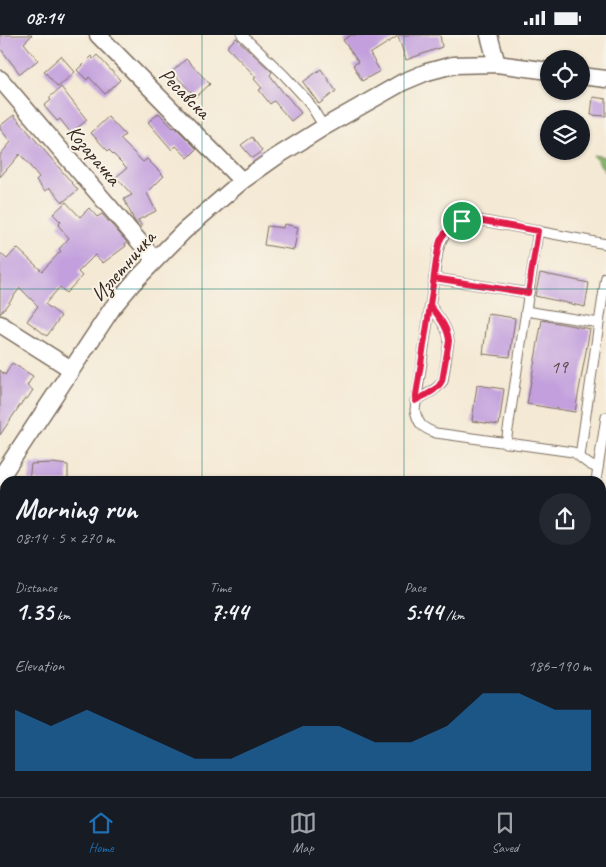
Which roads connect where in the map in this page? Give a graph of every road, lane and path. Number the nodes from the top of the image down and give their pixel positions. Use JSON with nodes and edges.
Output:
{"nodes":[{"id":1,"x":98,"y":35,"type":"edge"},
{"id":2,"x":242,"y":35,"type":"edge"},
{"id":3,"x":489,"y":35,"type":"edge"},
{"id":4,"x":497,"y":64,"type":"junction"},
{"id":5,"x":540,"y":70,"type":"edge"},
{"id":6,"x":590,"y":77,"type":"edge"},
{"id":7,"x":0,"y":79,"type":"edge"},
{"id":8,"x":606,"y":79,"type":"edge"},
{"id":9,"x":324,"y":127,"type":"junction"},
{"id":10,"x":242,"y":181,"type":"junction"},
{"id":11,"x":538,"y":231,"type":"junction"},
{"id":12,"x":606,"y":244,"type":"edge"},
{"id":13,"x":155,"y":260,"type":"junction"},
{"id":14,"x":606,"y":277,"type":"edge"},
{"id":15,"x":434,"y":278,"type":"junction"},
{"id":16,"x":528,"y":293,"type":"junction"},
{"id":17,"x":430,"y":305,"type":"junction"},
{"id":18,"x":526,"y":311,"type":"junction"},
{"id":19,"x":0,"y":323,"type":"edge"},
{"id":20,"x":599,"y":323,"type":"junction"},
{"id":21,"x":71,"y":369,"type":"junction"},
{"id":22,"x":415,"y":401,"type":"junction"},
{"id":23,"x":606,"y":417,"type":"edge"},
{"id":24,"x":506,"y":443,"type":"junction"},
{"id":25,"x":580,"y":456,"type":"junction"},
{"id":26,"x":598,"y":468,"type":"junction"},
{"id":27,"x":1,"y":476,"type":"edge"},
{"id":28,"x":597,"y":476,"type":"edge"}],
"edges":[{"from":1,"to":10,"type":"street","name":"Ресавска"},
{"from":2,"to":9,"type":"lane"},
{"from":3,"to":4,"type":"street"},
{"from":4,"to":5,"type":"street","name":"Излетничка"},
{"from":4,"to":9,"type":"street","name":"Излетничка"},
{"from":6,"to":8,"type":"street"},
{"from":7,"to":13,"type":"street","name":"Козарачка"},
{"from":9,"to":10,"type":"street","name":"Излетничка"},
{"from":10,"to":13,"type":"street","name":"Излетничка"},
{"from":11,"to":12,"type":"lane"},
{"from":11,"to":15,"type":"lane"},
{"from":11,"to":16,"type":"lane"},
{"from":13,"to":21,"type":"street","name":"Излетничка"},
{"from":14,"to":20,"type":"lane"},
{"from":15,"to":16,"type":"lane"},
{"from":15,"to":17,"type":"lane"},
{"from":16,"to":18,"type":"lane"},
{"from":17,"to":22,"type":"lane"},
{"from":17,"to":22,"type":"lane"},
{"from":18,"to":20,"type":"lane"},
{"from":18,"to":24,"type":"lane"},
{"from":19,"to":21,"type":"street"},
{"from":20,"to":25,"type":"lane"},
{"from":21,"to":27,"type":"street","name":"Излетничка"},
{"from":22,"to":24,"type":"lane"},
{"from":23,"to":26,"type":"lane"},
{"from":24,"to":25,"type":"lane"},
{"from":25,"to":26,"type":"lane"},
{"from":26,"to":28,"type":"lane"}]}
